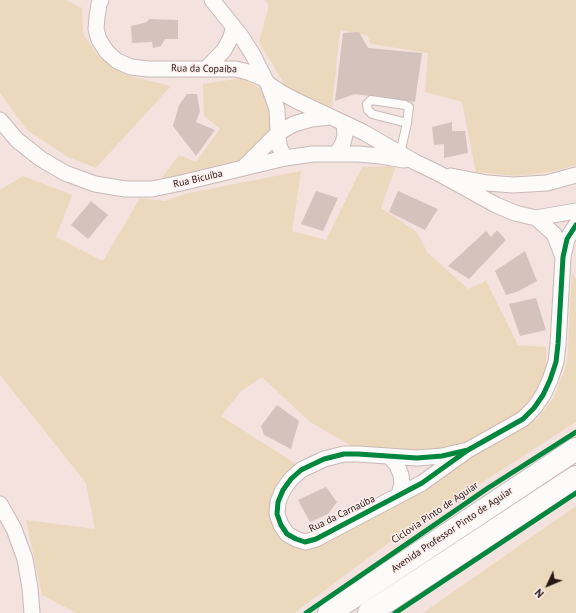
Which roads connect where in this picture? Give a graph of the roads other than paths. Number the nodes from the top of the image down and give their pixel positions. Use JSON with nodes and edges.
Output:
{"nodes":[{"id":1,"x":101,"y":0,"type":"edge"},
{"id":2,"x":212,"y":0,"type":"edge"},
{"id":3,"x":234,"y":27,"type":"junction"},
{"id":4,"x":206,"y":69,"type":"junction"},
{"id":5,"x":266,"y":81,"type":"junction"},
{"id":6,"x":330,"y":117,"type":"junction"},
{"id":7,"x":0,"y":120,"type":"edge"},
{"id":8,"x":344,"y":123,"type":"junction"},
{"id":9,"x":407,"y":123,"type":"junction"},
{"id":10,"x":278,"y":133,"type":"junction"},
{"id":11,"x":337,"y":153,"type":"junction"},
{"id":12,"x":400,"y":154,"type":"junction"},
{"id":13,"x":285,"y":158,"type":"junction"},
{"id":14,"x":415,"y":162,"type":"junction"},
{"id":15,"x":243,"y":168,"type":"junction"},
{"id":16,"x":438,"y":173,"type":"junction"},
{"id":17,"x":576,"y":175,"type":"edge"},
{"id":18,"x":513,"y":185,"type":"junction"},
{"id":19,"x":576,"y":211,"type":"edge"},
{"id":20,"x":515,"y":213,"type":"junction"},
{"id":21,"x":536,"y":218,"type":"junction"},
{"id":22,"x":576,"y":226,"type":"edge"},
{"id":23,"x":563,"y":257,"type":"junction"},
{"id":24,"x":576,"y":449,"type":"edge"},
{"id":25,"x":468,"y":450,"type":"junction"},
{"id":26,"x":390,"y":457,"type":"junction"},
{"id":27,"x":576,"y":477,"type":"edge"},
{"id":28,"x":399,"y":496,"type":"junction"},
{"id":29,"x":0,"y":504,"type":"edge"},
{"id":30,"x":32,"y":613,"type":"edge"},
{"id":31,"x":329,"y":613,"type":"edge"},
{"id":32,"x":369,"y":613,"type":"edge"}],
"edges":[{"from":1,"to":4,"type":"street","name":"Rua da Copaíba"},
{"from":2,"to":3,"type":"street"},
{"from":3,"to":4,"type":"street"},
{"from":3,"to":5,"type":"street"},
{"from":4,"to":5,"type":"street","name":"Rua da Copaíba"},
{"from":5,"to":6,"type":"street","name":"Rua Bicuíba"},
{"from":5,"to":10,"type":"street"},
{"from":6,"to":8,"type":"street","name":"Rua Bicuíba"},
{"from":6,"to":10,"type":"street"},
{"from":7,"to":15,"type":"street","name":"Rua Bicuíba"},
{"from":8,"to":11,"type":"street"},
{"from":8,"to":12,"type":"street","name":"Rua Bicuíba"},
{"from":9,"to":9,"type":"lane"},
{"from":9,"to":12,"type":"lane"},
{"from":10,"to":13,"type":"street"},
{"from":10,"to":15,"type":"street"},
{"from":11,"to":13,"type":"street","name":"Rua Bicuíba"},
{"from":11,"to":14,"type":"street","name":"Rua Bicuíba"},
{"from":12,"to":14,"type":"street","name":"Rua Bicuíba"},
{"from":13,"to":15,"type":"street","name":"Rua Bicuíba"},
{"from":14,"to":16,"type":"street","name":"Rua Bicuíba"},
{"from":16,"to":18,"type":"street","name":"Rua Bicuíba"},
{"from":16,"to":20,"type":"street","name":"Rua Bicuíba"},
{"from":17,"to":18,"type":"street","name":"Rua Bicuíba"},
{"from":18,"to":20,"type":"street"},
{"from":19,"to":21,"type":"street","name":"Rua Bicuíba"},
{"from":20,"to":21,"type":"street","name":"Rua Bicuíba"},
{"from":21,"to":23,"type":"street","name":"Rua da Carnaúba"},
{"from":22,"to":23,"type":"street","name":"Rua da Carnaúba"},
{"from":23,"to":25,"type":"street","name":"Rua da Carnaúba"},
{"from":24,"to":31,"type":"main road","name":"Avenida Professor Pinto de Aguiar"},
{"from":25,"to":26,"type":"street","name":"Rua da Carnaúba"},
{"from":25,"to":28,"type":"street","name":"Rua da Carnaúba"},
{"from":26,"to":28,"type":"street"},
{"from":26,"to":28,"type":"street","name":"Rua da Carnaúba"},
{"from":27,"to":32,"type":"main road"},
{"from":29,"to":30,"type":"street"}]}
